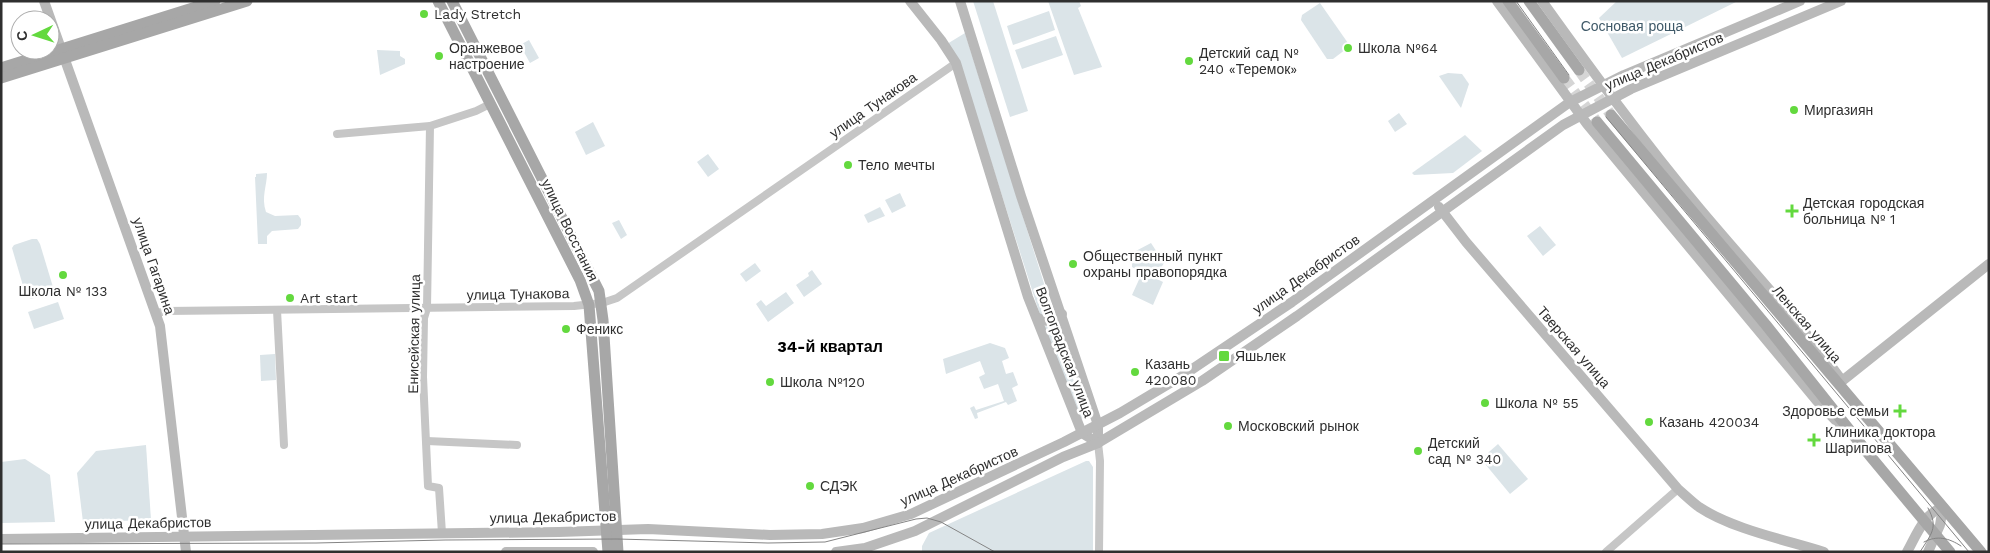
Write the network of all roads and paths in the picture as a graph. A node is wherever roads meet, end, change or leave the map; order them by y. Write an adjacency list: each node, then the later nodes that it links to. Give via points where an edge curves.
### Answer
1 (44, 1): 14 (main road, улица Гагарина)
2 (215, 1): 14 (main road)
3 (246, 1): 14 (main road)
4 (438, 1): 23 (main road, улица Восстания)
5 (452, 1): 32 (main road, улица Восстания, via 599,291)
6 (910, 1): 15 (main road, Волгоградская улица)
7 (960, 1): 37 (main road, Волгоградская улица)
8 (1497, 1): 22 (main road)
9 (1508, 1): 19 (main road)
10 (1529, 1): 17 (main road)
11 (1542, 1): 20 (main road)
12 (1800, 1): 20 (main road, улица Декабристов)
13 (1841, 1): 21 (main road, улица Декабристов)
14 (63, 53): 16 (main road); 18 (main road); 36 (main road, улица Гагарина)
15 (956, 63): 32 (street, улица Тунакова, via 619,298); 38 (main road, Волгоградская улица, via 1023,282)
16 (1, 68)
17 (1579, 70)
18 (1, 78)
19 (1564, 78)
20 (1603, 85): 21 (main road); 22 (main road, улица Декабристов)
21 (1613, 98): 24 (main road, улица Декабристов); 39 (main road)
22 (1570, 102): 24 (main road); 29 (main road, улица Декабристов)
23 (490, 104): 27 (street); 33 (main road, улица Восстания, via 580,280)
24 (1580, 115): 30 (main road, улица Декабристов); 47 (main road, via 1817,401)
25 (1611, 115): 40 (main road, Ленская улица)
26 (1597, 122): 47 (main road)
27 (430, 126): 28 (street); 34 (street, Енисейская улица)
28 (337, 134)
29 (1433, 200): 30 (main road, Тверская улица); 41 (main road, улица Декабристов, via 1292,302 1182,376)
30 (1442, 211): 44 (main road, улица Декабристов, via 1298,316 1202,380); 48 (main road, Тверская улица)
31 (1989, 264): 39 (main road)
32 (602, 303): 33 (street, улица Тунакова); 51 (main road, улица Восстания)
33 (589, 304): 34 (street, улица Тунакова); 51 (main road, улица Восстания)
34 (427, 308): 35 (street, улица Тунакова); 43 (street, Енисейская улица, via 423,344)
35 (277, 310): 36 (street, улица Тунакова, via 166,311); 45 (street)
36 (157, 314): 54 (main road, улица Гагарина)
37 (1062, 314): 38 (main road, via 1046,322); 41 (main road, Волгоградская улица)
38 (1038, 318): 42 (main road, Волгоградская улица)
39 (1842, 381): 40 (main road)
40 (1850, 396): 49 (main road, Ленская улица)
41 (1098, 425): 42 (main road, улица Декабристов); 44 (main road, Волгоградская улица)
42 (1082, 433): 44 (main road, Волгоградская улица); 51 (main road, улица Декабристов, via 918,511 852,531 770,535)
43 (427, 441): 46 (street); 52 (street, Енисейская улица, via 428,486 439,488)
44 (1098, 443): 61 (main road, улица Декабристов, via 1063,457 915,531 865,548); 62 (street)
45 (284, 445)
46 (518, 446)
47 (1871, 457): 50 (main road)
48 (1678, 489): 63 (street); 64 (main road, Тверская улица, via 1699,507 1752,530)
49 (1943, 507): 50 (main road); 53 (main road); 68 (main road, Ленская улица)
50 (1924, 522): 53 (main road); 65 (main road)
51 (611, 530): 52 (main road, улица Декабристов); 59 (main road, улица Восстания); 60 (main road, улица Восстания)
52 (442, 533): 54 (main road, улица Декабристов)
53 (1936, 535): 66 (main road); 67 (main road)
54 (184, 536): 55 (main road, улица Декабристов); 56 (main road, улица Гагарина)
55 (1, 539)
56 (186, 552)
57 (506, 552): 58 (main road)
58 (593, 552)
59 (608, 552)
60 (618, 552)
61 (836, 552)
62 (1099, 552)
63 (1606, 552)
64 (1824, 552)
65 (1907, 552)
66 (1928, 552)
67 (1950, 552)
68 (1981, 552)

